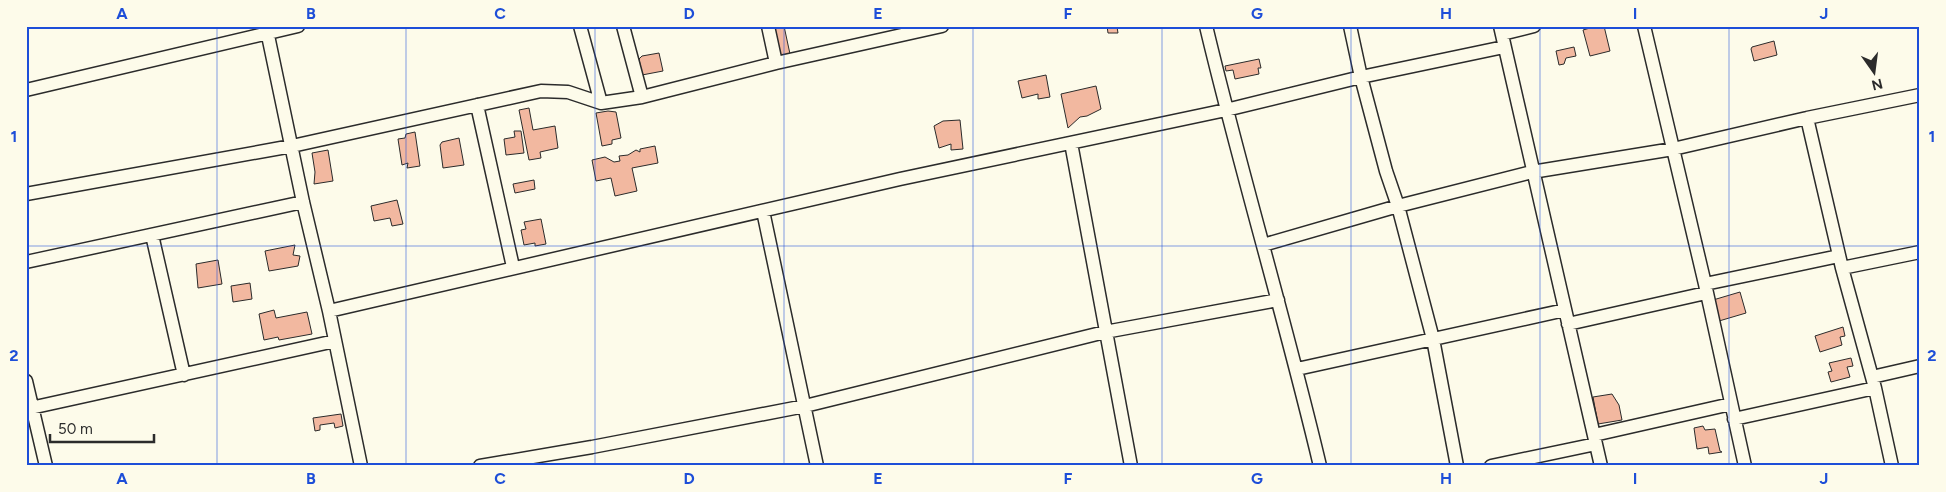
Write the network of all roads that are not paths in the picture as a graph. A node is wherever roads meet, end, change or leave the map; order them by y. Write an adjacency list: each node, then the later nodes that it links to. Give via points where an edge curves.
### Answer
1 (298, 26): 11 (street)
2 (580, 26): 18 (street)
3 (623, 26): 17 (street)
4 (768, 26): 13 (street)
5 (942, 26): 10 (street)
6 (1206, 26): 20 (street)
7 (1350, 26): 14 (street)
8 (1534, 26): 12 (street)
9 (1644, 26): 24 (street)
10 (916, 29): 13 (street)
11 (267, 30): 15 (street); 23 (street)
12 (1502, 36): 14 (street); 25 (street)
13 (776, 63): 17 (street)
14 (1361, 78): 20 (street); 28 (street)
15 (26, 90)
16 (1920, 95): 21 (street)
17 (642, 97): 18 (street)
18 (601, 103): 19 (street, via 568,92 541,91)
19 (477, 105): 23 (street); 35 (street)
20 (1226, 110): 22 (street); 31 (street)
21 (1807, 118): 24 (street); 34 (street)
22 (1071, 143): 29 (street); 41 (street)
23 (292, 146): 26 (street); 27 (street)
24 (1673, 149): 25 (street); 36 (street)
25 (1532, 172): 28 (street); 38 (street)
26 (26, 194)
27 (304, 202): 30 (street); 39 (street)
28 (1398, 206): 31 (street); 42 (street)
29 (763, 211): 35 (street); 50 (street)
30 (152, 235): 33 (street); 46 (street)
31 (1262, 245): 37 (street)
32 (1920, 252): 34 (street)
33 (26, 262)
34 (1840, 262): 36 (street); 48 (street)
35 (512, 267): 39 (street)
36 (1706, 289): 40 (street); 49 (street)
37 (1278, 300): 41 (street); 45 (street)
38 (1565, 310): 40 (street); 42 (street)
39 (329, 311): 43 (street)
40 (1568, 324): 53 (street)
41 (1105, 332): 50 (street); 58 (street)
42 (1433, 339): 45 (street); 60 (street)
43 (335, 341): 46 (street); 55 (street)
44 (1920, 366): 48 (street)
45 (1297, 369): 59 (street)
46 (184, 375): 51 (street)
47 (26, 381): 51 (street)
48 (1874, 382): 52 (street); 64 (street)
49 (1731, 404): 52 (street); 53 (street)
50 (805, 406): 56 (street); 57 (street)
51 (29, 409): 54 (street)
52 (1734, 419): 63 (street)
53 (1595, 440): 61 (street); 62 (street)
54 (46, 466)
55 (361, 466)
56 (480, 466)
57 (817, 466)
58 (1131, 466)
59 (1320, 466)
60 (1458, 466)
61 (1492, 466)
62 (1601, 466)
63 (1745, 466)
64 (1892, 466)

